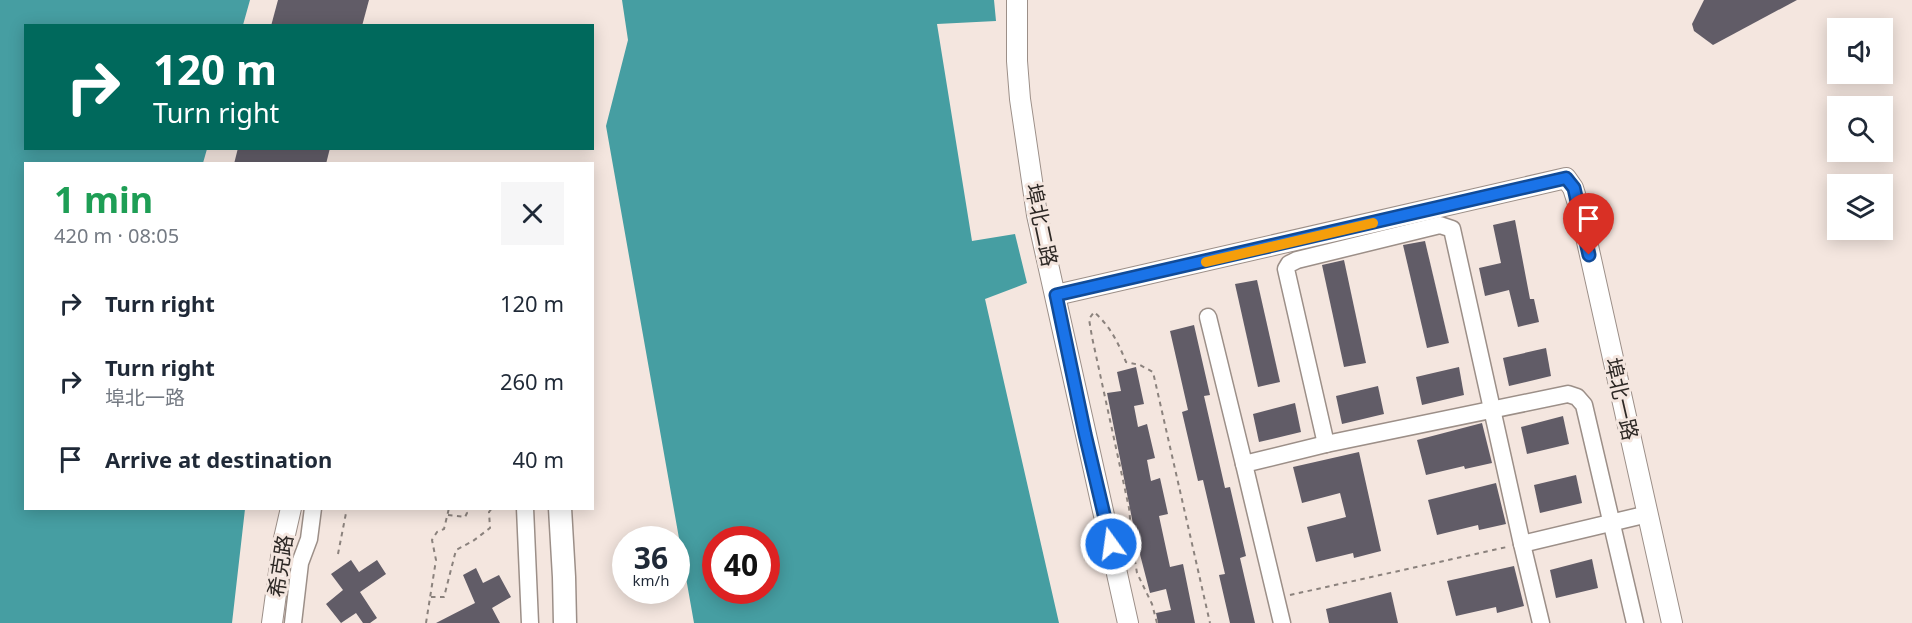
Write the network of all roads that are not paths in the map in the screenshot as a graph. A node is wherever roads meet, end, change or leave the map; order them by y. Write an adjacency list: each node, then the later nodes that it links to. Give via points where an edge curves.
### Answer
1 (1017, 0): 2 (street, 埠北二路, via 1017,61 1025,141)
2 (1056, 295): 11 (street, 埠北一路, via 1566,178 1574,188 1580,210); 18 (street, 埠北二路)
3 (1208, 317): 6 (street)
4 (1492, 409): 5 (street); 5 (street, via 1452,229 1440,225 1297,260 1286,269); 12 (street, via 1568,394 1577,397 1584,405); 13 (street)
5 (1326, 444): 6 (street)
6 (1244, 464): 19 (street)
7 (291, 510): 14 (street, 希克路)
8 (313, 510): 15 (street, via 309,539 300,563)
9 (525, 510): 16 (street)
10 (560, 510): 17 (main road)
11 (1648, 514): 12 (street); 22 (street, 埠北一路)
12 (1611, 523): 13 (street); 21 (street)
13 (1522, 544): 20 (street)
14 (272, 623)
15 (293, 623)
16 (530, 623)
17 (565, 623)
18 (1128, 623)
19 (1282, 623)
20 (1541, 623)
21 (1635, 623)
22 (1672, 623)

